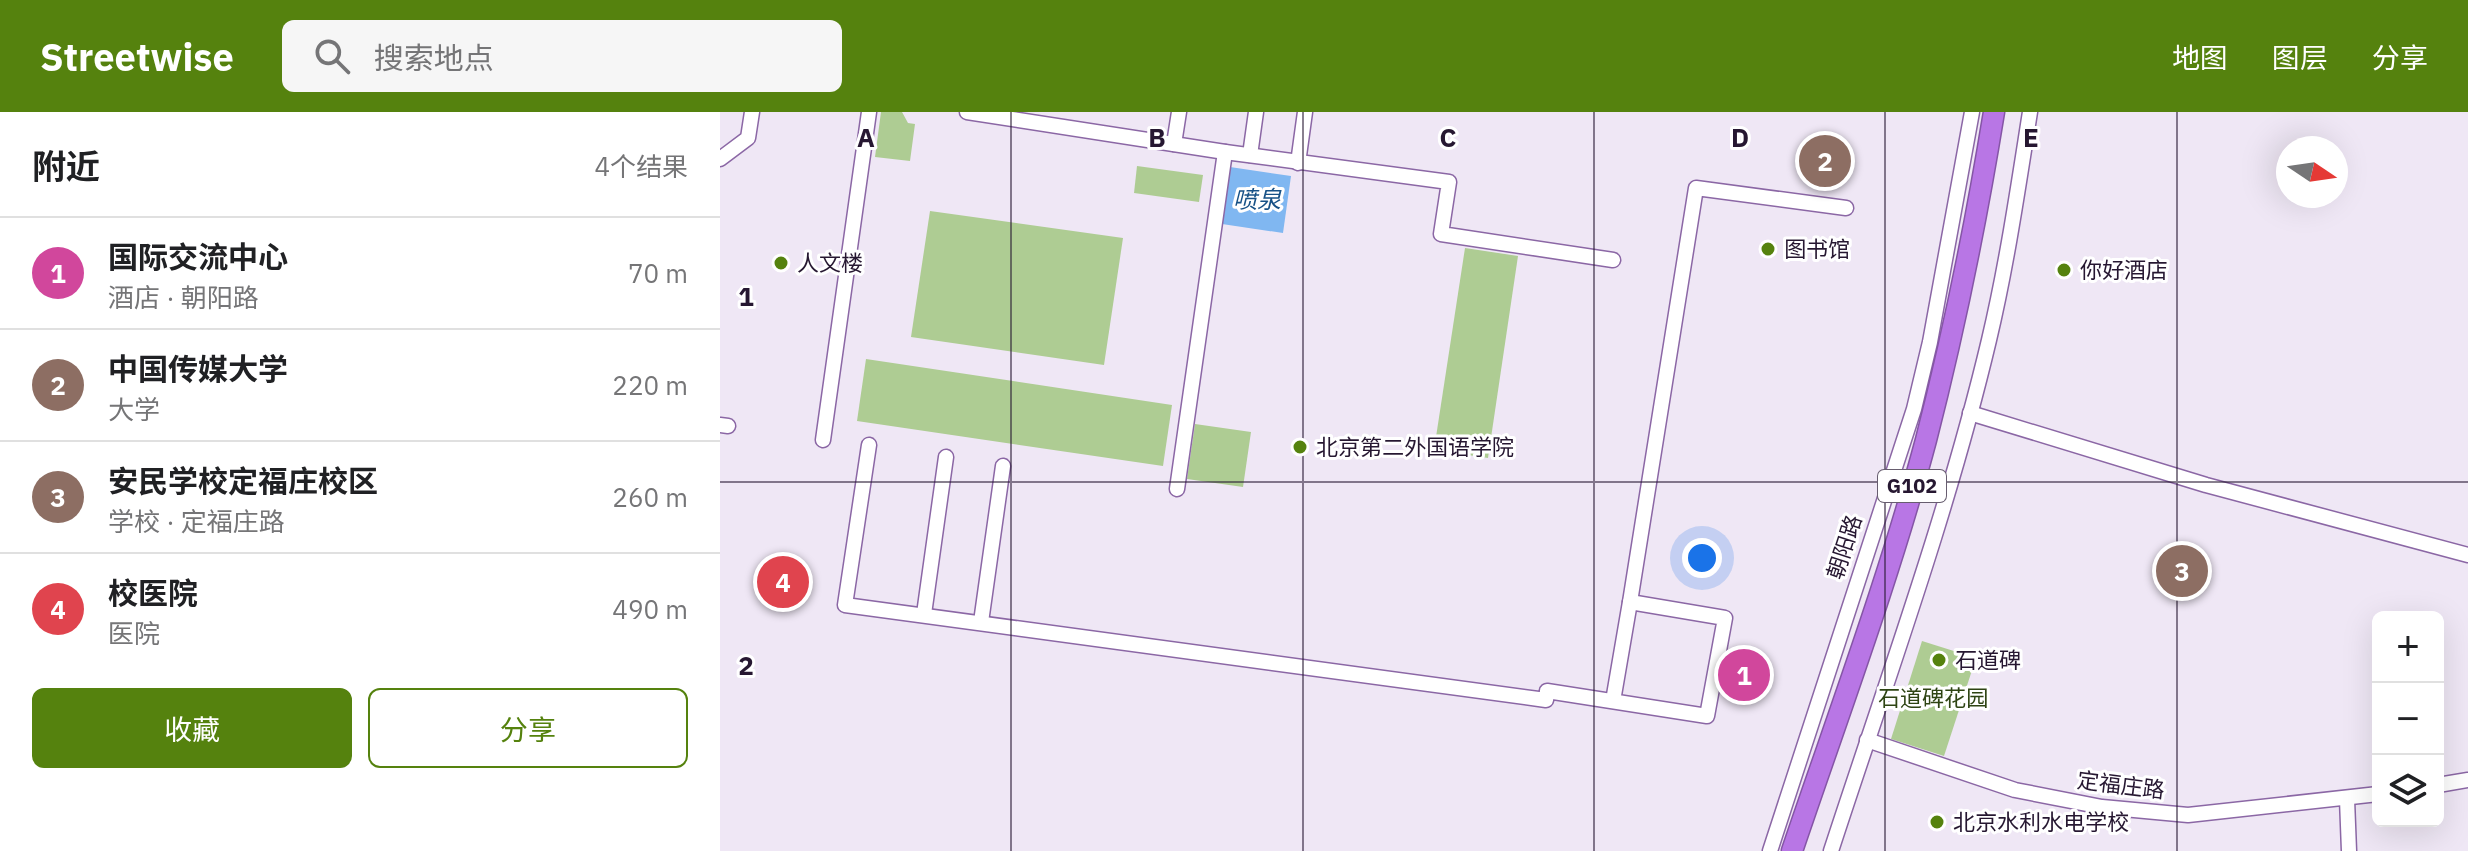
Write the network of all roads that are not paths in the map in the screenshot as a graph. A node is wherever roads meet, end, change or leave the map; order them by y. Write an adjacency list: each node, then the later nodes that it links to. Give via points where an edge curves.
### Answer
1 (752, 112): 14 (street, via 748,138)
2 (869, 112): 19 (street)
3 (967, 112): 11 (street)
4 (1179, 112): 11 (street)
5 (1256, 112): 13 (street)
6 (1305, 112): 15 (street)
7 (1972, 112): 34 (street, 朝阳路, via 1914,409)
8 (1994, 112): 35 (highway, G102, via 1957,316 1925,443)
9 (2007, 112): 36 (highway, G102, via 1970,319 1938,446)
10 (2030, 112): 18 (street, via 2008,253)
11 (1174, 144): 12 (street)
12 (1225, 152): 13 (street); 23 (street)
13 (1250, 155): 15 (street)
14 (720, 159)
15 (1298, 163): 17 (street, via 1449,182 1441,234)
16 (1846, 208): 25 (street, via 1696,188)
17 (1613, 260)
18 (1970, 413): 24 (street, via 2206,485); 29 (street)
19 (823, 440)
20 (869, 445): 26 (street, via 845,605)
21 (946, 457): 26 (street)
22 (1003, 466): 27 (street)
23 (1177, 489)
24 (2468, 555)
25 (1630, 602): 28 (street); 28 (street, via 1725,618 1707,716)
26 (924, 614): 27 (street)
27 (981, 622): 28 (street, via 1546,700 1547,691)
28 (1613, 701)
29 (1867, 740): 33 (street, 定福庄路, via 2015,790 2102,807 2188,815); 37 (street)
30 (2468, 780): 31 (street)
31 (2444, 784)
32 (2372, 795): 33 (street, 定福庄路)
33 (2347, 799): 38 (street)
34 (1770, 851)
35 (1792, 851)
36 (1806, 851)
37 (1831, 851)
38 (2349, 851)

